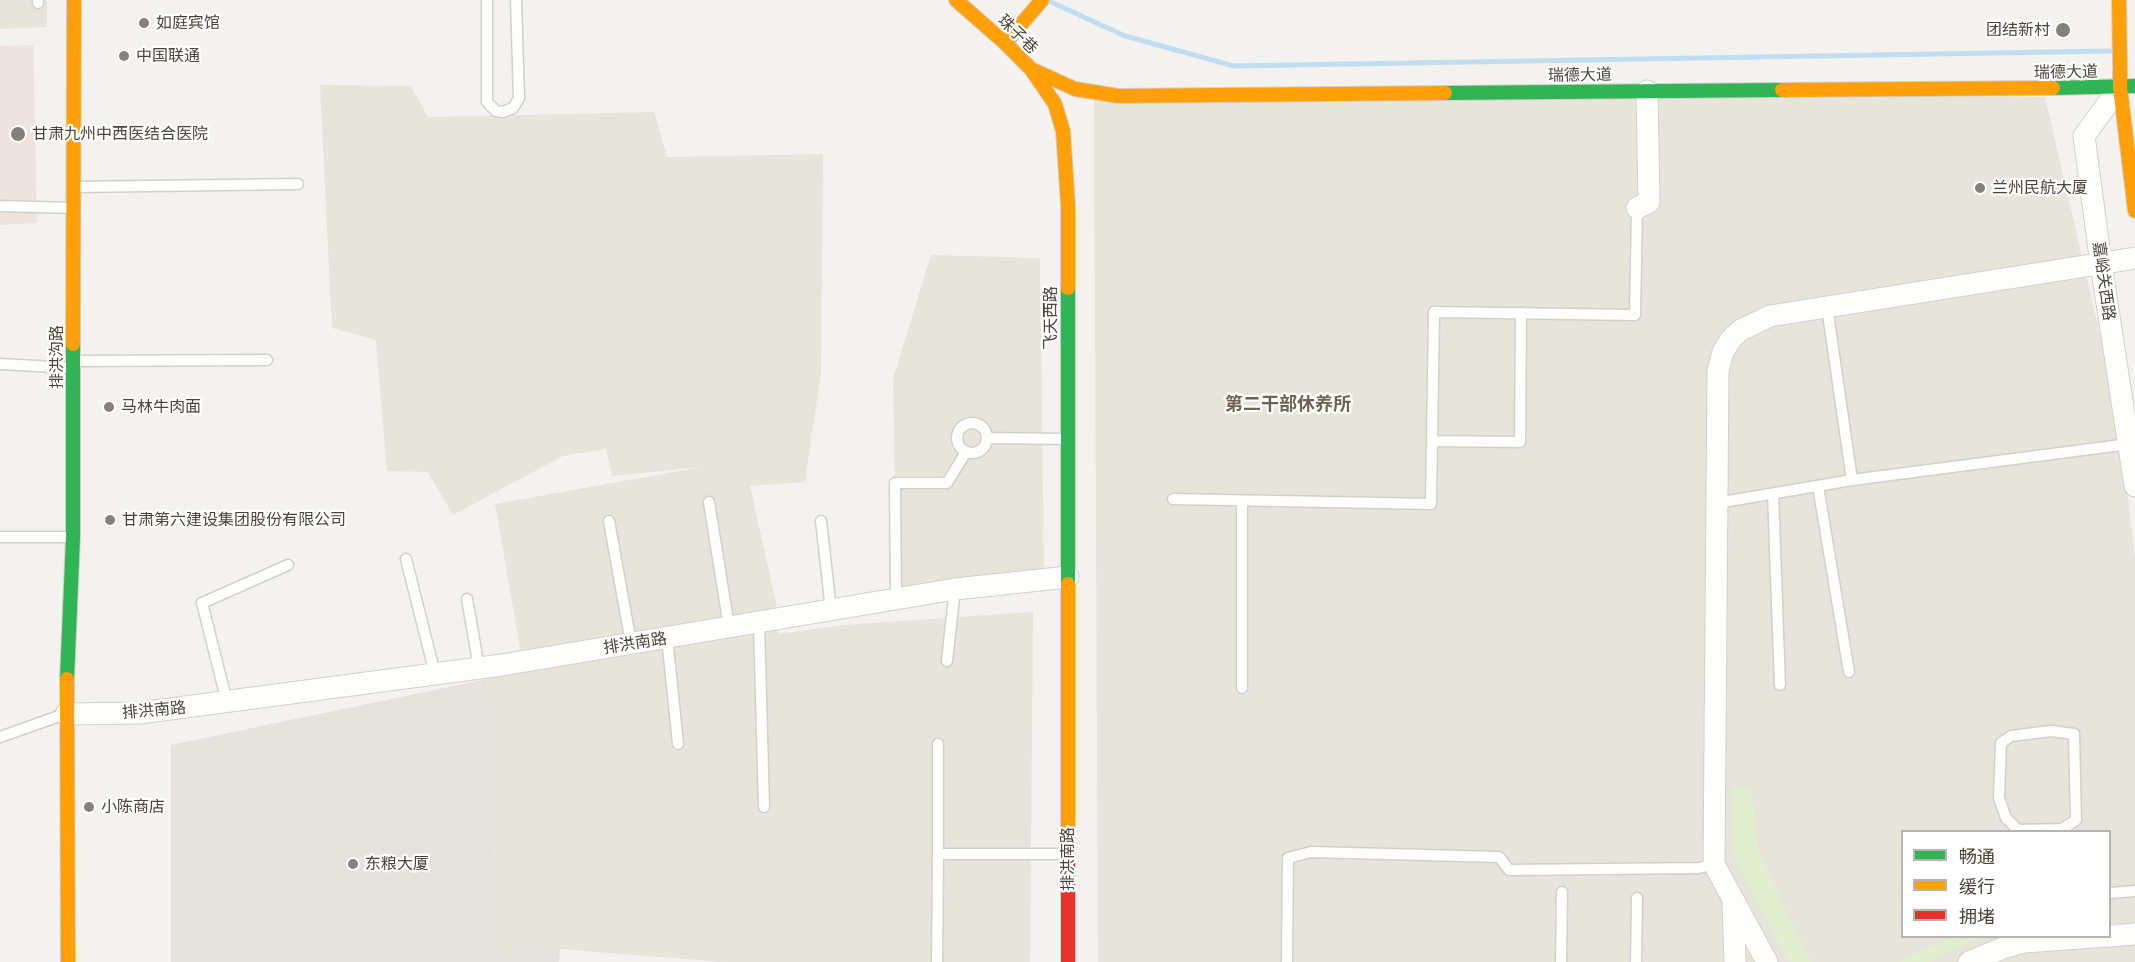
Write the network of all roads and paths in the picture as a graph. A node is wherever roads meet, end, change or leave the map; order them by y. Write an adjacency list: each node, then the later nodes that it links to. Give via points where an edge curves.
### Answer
1 (74, 0): 12 (street, 排洪沟路)
2 (487, 0): 3 (lane, via 487,102 503,112 513,108 519,98)
3 (516, 0)
4 (956, 0): 7 (street, 珠子巷)
5 (2119, 0): 9 (street, bridge)
6 (1038, 4): 7 (street)
7 (1005, 43): 8 (street, 珠子巷)
8 (1031, 69): 10 (street, 瑞德大道, via 1076,88 1118,96); 25 (street, 飞天西路, via 1055,104 1064,131 1068,206)
9 (2125, 80): 10 (street, 瑞德大道, via 1941,90); 16 (street); 18 (street, 嘉峪关西路, via 2084,136)
10 (1647, 91): 15 (street, via 1649,202)
11 (298, 184): 12 (lane)
12 (74, 187): 14 (street, 排洪沟路)
13 (0, 206): 14 (lane)
14 (74, 208): 23 (street, 排洪沟路)
15 (1637, 208): 20 (lane, via 1635,315)
16 (2135, 211)
17 (2135, 258): 18 (street)
18 (2101, 264): 19 (street); 27 (street, 嘉峪关西路)
19 (1827, 307): 29 (lane); 36 (street, via 1754,322 1731,339 1723,352 1718,370)
20 (1521, 313): 26 (lane, via 1434,312); 26 (lane, via 1520,442)
21 (267, 360): 23 (lane)
22 (0, 364): 23 (lane)
23 (73, 364): 40 (street, 排洪沟路)
24 (988, 438): 25 (lane); 28 (lane, via 983,449); 28 (lane, via 978,424 972,422 962,427 957,438)
25 (1068, 439): 43 (street, 飞天西路)
26 (1432, 441): 34 (lane, via 1431,504)
27 (2129, 444): 29 (lane); 31 (street, 嘉峪关西路)
28 (966, 452): 46 (lane, via 947,483 895,483)
29 (1852, 480): 30 (lane)
30 (1818, 486): 32 (lane); 54 (lane)
31 (2135, 486)
32 (1773, 494): 36 (lane); 56 (lane)
33 (1173, 500): 34 (lane)
34 (1242, 501): 57 (lane)
35 (709, 502): 49 (lane)
36 (1716, 503): 68 (street)
37 (609, 521): 51 (lane)
38 (821, 521): 47 (lane)
39 (0, 537): 40 (lane)
40 (73, 537): 59 (street, 排洪沟路)
41 (406, 559): 55 (lane)
42 (288, 566): 58 (lane, via 202,603)
43 (1068, 577): 44 (street, 排洪南路); 67 (street, 排洪南路)
44 (955, 589): 46 (street, 排洪南路); 52 (lane)
45 (467, 599): 53 (lane)
46 (896, 599): 47 (street, 排洪南路)
47 (831, 610): 48 (street, 排洪南路)
48 (759, 622): 49 (street, 排洪南路); 63 (lane)
49 (729, 627): 50 (street, 排洪南路)
50 (667, 637): 51 (street, 排洪南路); 61 (lane)
51 (631, 643): 53 (street, 排洪南路)
52 (947, 661)
53 (479, 668): 55 (street, 排洪南路)
54 (1849, 672)
55 (435, 674): 58 (street, 排洪南路)
56 (1780, 685)
57 (1242, 688)
58 (227, 702): 59 (street, 排洪南路, via 140,713)
59 (66, 714): 60 (lane); 78 (street)
60 (0, 737)
61 (678, 744)
62 (938, 744): 66 (lane)
63 (764, 807)
64 (2018, 830): 65 (lane, via 2006,818 1999,798 2001,743 2011,736 2051,731 2074,734 2076,820)
65 (2058, 830)
66 (938, 854): 67 (lane); 79 (lane)
67 (1068, 854): 80 (street, 排洪南路)
68 (1714, 864): 73 (street); 81 (lane, via 1699,868 1509,870 1499,857 1311,852 1288,858)
69 (2135, 891): 71 (lane)
70 (1562, 892): 82 (lane)
71 (2111, 893)
72 (1637, 898): 83 (lane)
73 (1732, 898): 84 (street); 85 (street)
74 (2135, 934): 75 (street)
75 (2111, 936)
76 (2067, 938): 77 (street)
77 (2024, 952): 86 (street, via 2003,948)
78 (68, 962)
79 (937, 962)
80 (1068, 962)
81 (1287, 962)
82 (1561, 962)
83 (1636, 962)
84 (1735, 962)
85 (1767, 962)
86 (1969, 962)

